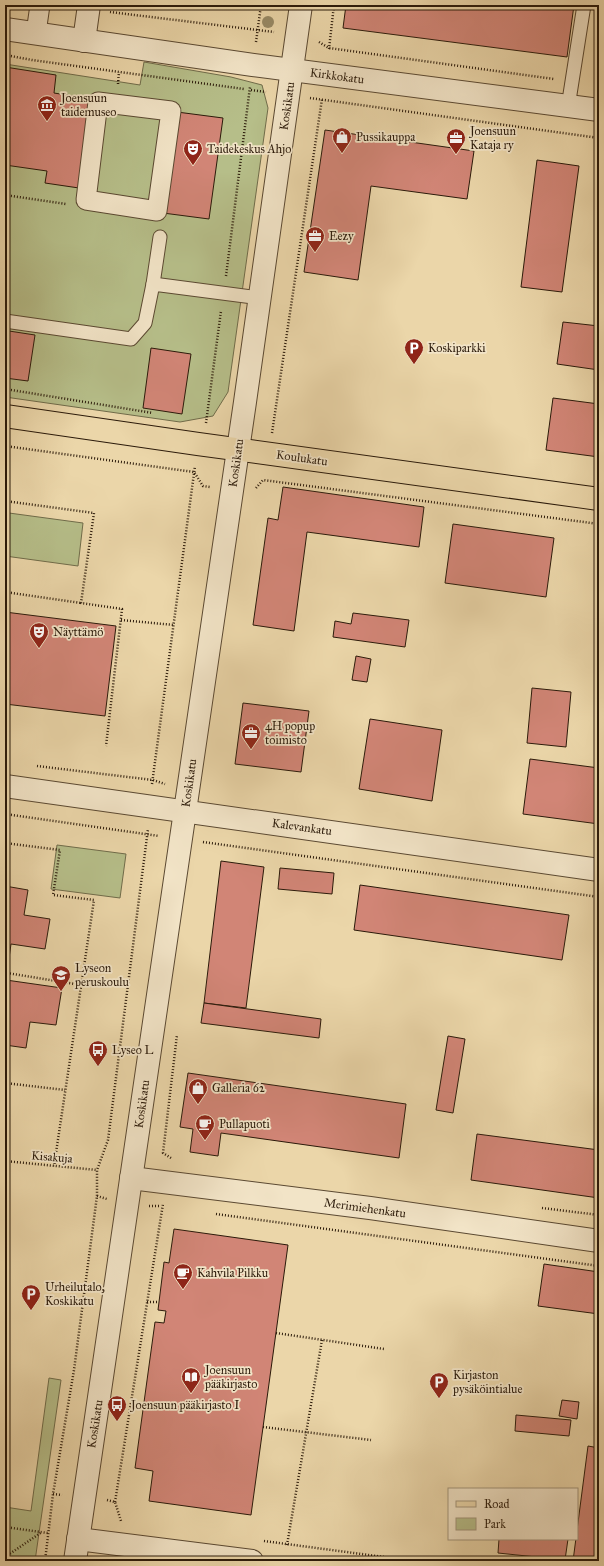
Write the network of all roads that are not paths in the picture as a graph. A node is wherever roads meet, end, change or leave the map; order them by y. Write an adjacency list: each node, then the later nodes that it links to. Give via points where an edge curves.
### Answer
1 (40, 5): 6 (street)
2 (301, 5): 8 (street, Koskikatu)
3 (584, 5): 9 (lane)
4 (89, 7): 7 (street)
5 (5, 29): 6 (street, Kirkkokatu)
6 (36, 33): 7 (street, Kirkkokatu)
7 (84, 41): 8 (street, Kirkkokatu)
8 (292, 70): 9 (street, Kirkkokatu); 14 (street, Koskikatu)
9 (568, 107): 10 (street, Kirkkokatu)
10 (599, 110)
11 (86, 200): 11 (street, via 157,211 171,111 98,102)
12 (160, 237): 13 (lane)
13 (153, 284): 14 (lane); 15 (lane, via 145,323 130,339)
14 (260, 298): 17 (street, Koskikatu)
15 (5, 321)
16 (5, 416): 17 (main road, Koulukatu)
17 (238, 449): 18 (main road, Koulukatu); 20 (street, Koskikatu)
18 (599, 499)
19 (5, 786): 20 (street, Kalevankatu)
20 (185, 810): 21 (street, Kalevankatu); 22 (street, Koskikatu)
21 (599, 870)
22 (131, 1178): 23 (street, Merimiehenkatu, via 370,1208); 24 (street, Koskikatu)
23 (599, 1241)
24 (78, 1538): 25 (street, Koskikatu); 26 (street)
25 (75, 1561)
26 (252, 1561)

